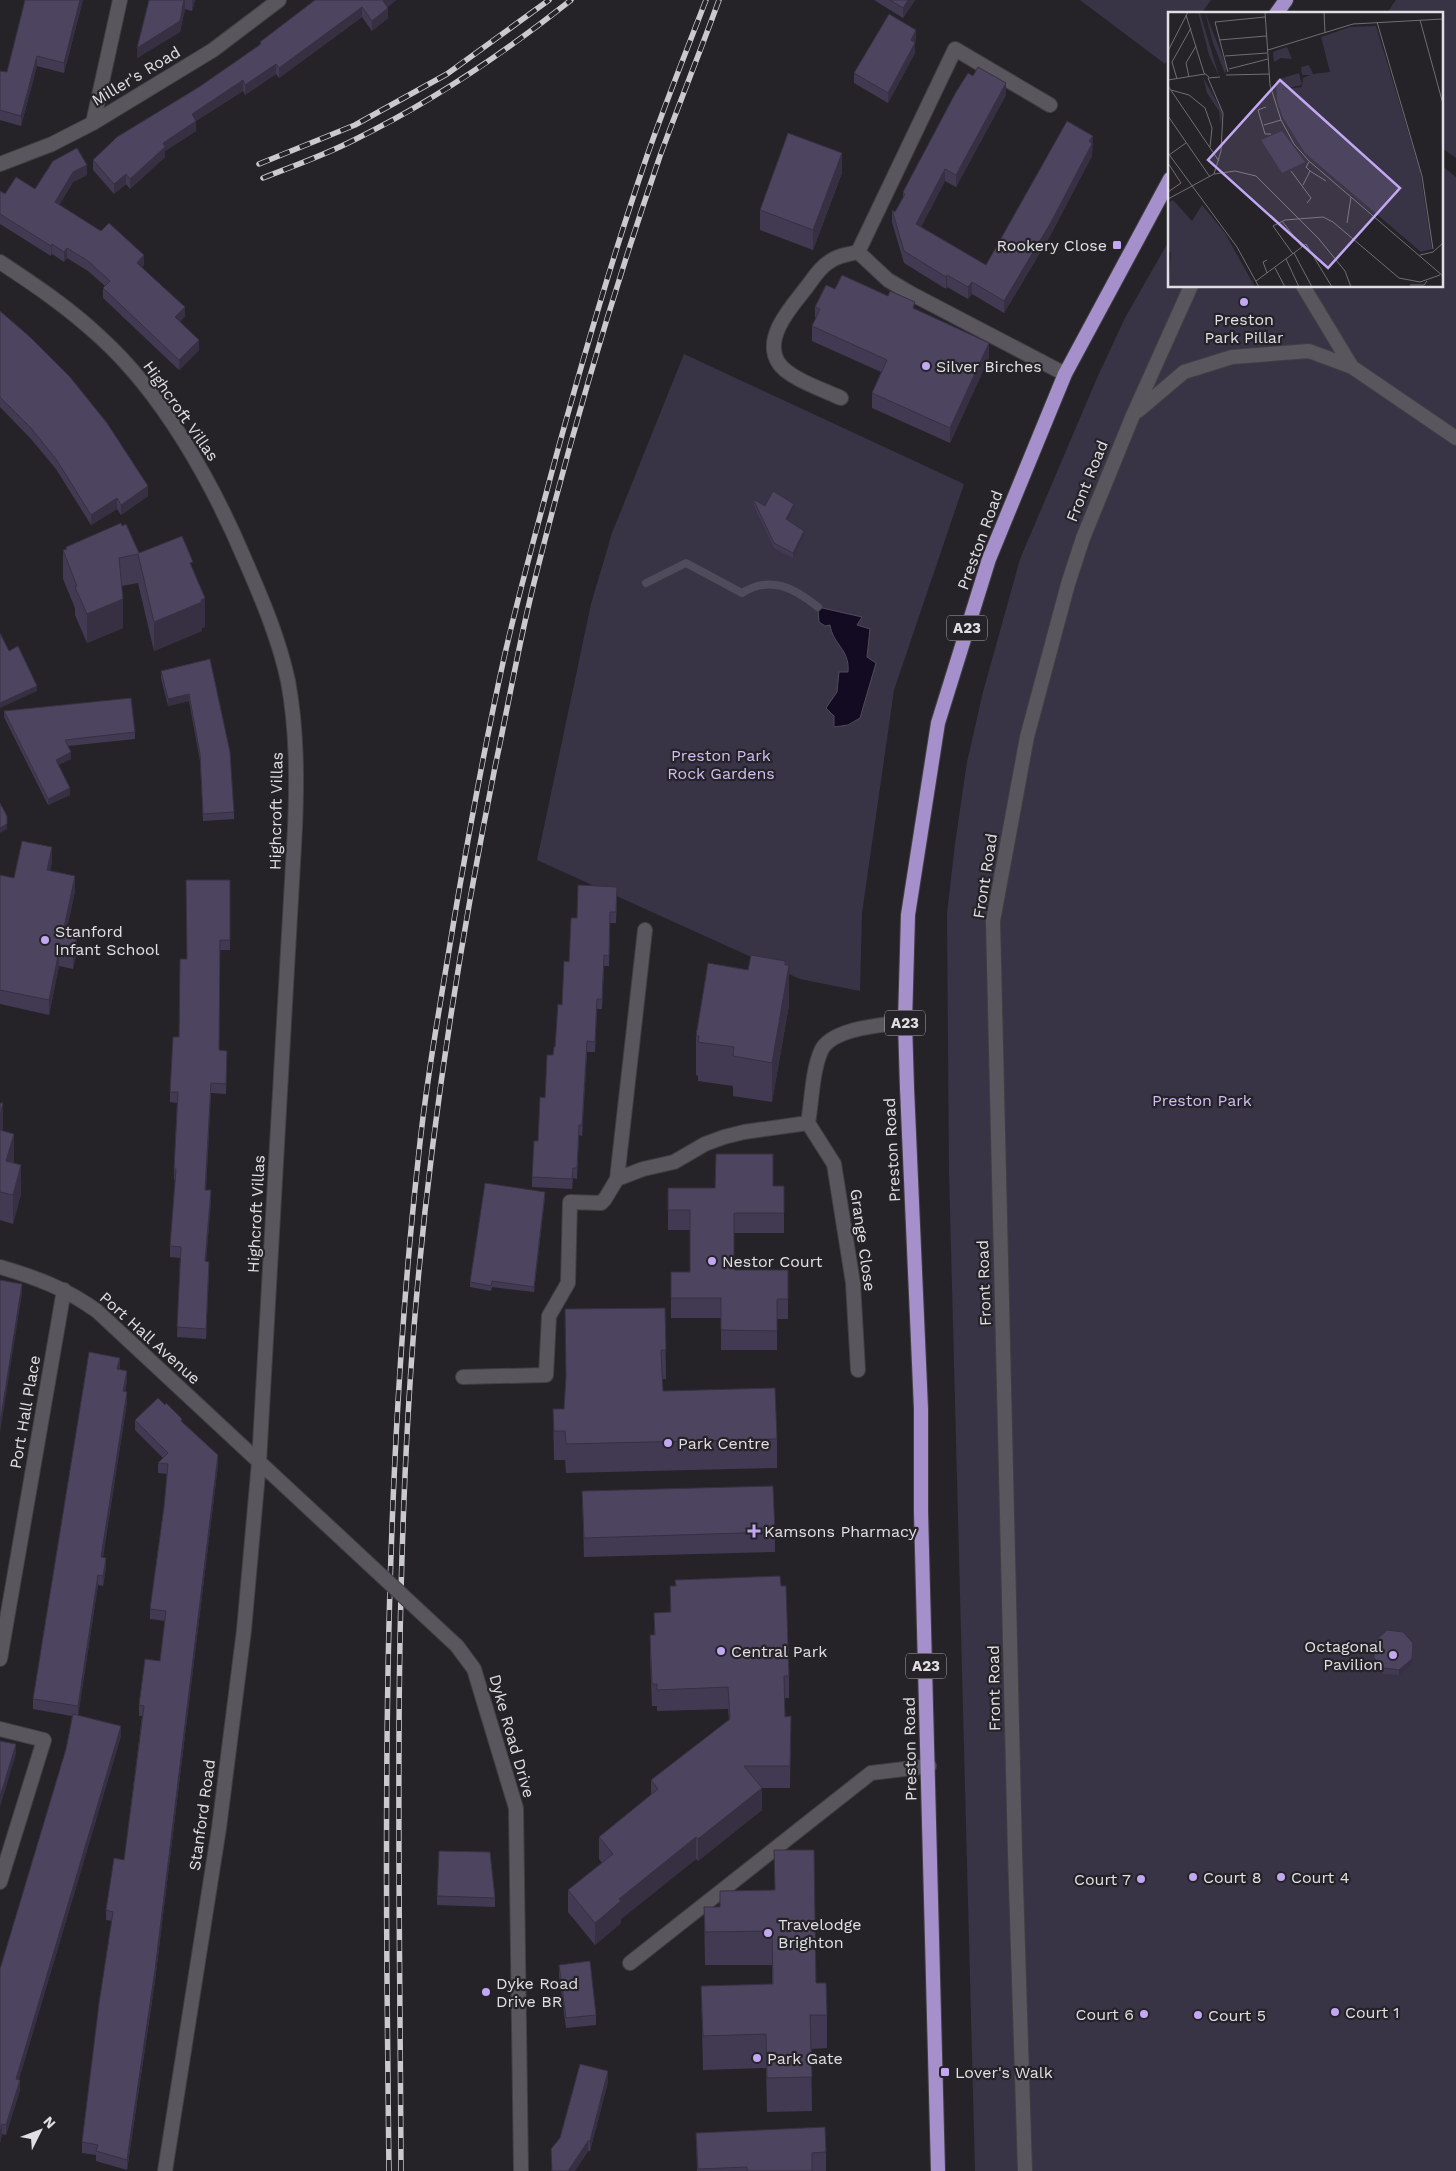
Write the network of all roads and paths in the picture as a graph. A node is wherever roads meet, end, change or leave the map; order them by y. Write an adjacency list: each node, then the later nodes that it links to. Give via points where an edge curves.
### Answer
1 (120, 0): 6 (street)
2 (279, 0): 6 (street, Miller's Road, via 213,50)
3 (1286, 0): 4 (highway)
4 (1277, 12)
5 (1050, 105): 9 (street, via 955,49)
6 (93, 122): 7 (street, Miller's Road, via 52,144)
7 (0, 164)
8 (1168, 183): 14 (highway, Preston Road / A23)
9 (858, 252): 14 (street, via 888,280 910,293); 15 (street, via 829,262 820,269 786,314 774,346 777,361 784,371)
10 (0, 262): 26 (street, Highcroft Villas, via 62,304 100,337 132,369 170,422 217,498 236,538 274,630 287,680 294,731 295,828)
11 (1190, 288): 16 (street, Front Road)
12 (1304, 288): 13 (street, Front Road)
13 (1352, 367): 16 (street, Front Road, via 1309,352 1232,357 1184,372); 17 (street, Front Road)
14 (1065, 374): 19 (highway, Preston Road / A23, via 989,559 938,723 908,915)
15 (841, 398)
16 (1133, 415): 35 (street, Front Road, via 1083,538 1063,603 1027,736 993,921)
17 (1456, 438)
18 (645, 930): 21 (street)
19 (905, 1022): 20 (street, via 844,1033 831,1039 822,1049 817,1064); 29 (highway, Preston Road / A23, via 921,1408)
20 (808, 1123): 21 (street, via 724,1137 674,1162); 24 (street, Grange Close, via 834,1164 854,1283)
21 (617, 1179): 25 (street, via 601,1203 570,1202 568,1282 549,1316 546,1375)
22 (0, 1267): 23 (street, Port Hall Avenue)
23 (64, 1290): 26 (street, Port Hall Avenue, via 97,1311); 27 (street, Port Hall Place)
24 (858, 1370)
25 (463, 1377)
26 (260, 1462): 32 (street, Stanford Road, via 244,1630 220,1818); 33 (street, Dyke Road Drive, bridge, via 458,1646 474,1669 516,1808)
27 (0, 1659)
28 (0, 1729): 30 (street, via 44,1740)
29 (929, 1766): 31 (street, via 871,1773); 34 (highway, Preston Road / A23)
30 (0, 1882)
31 (630, 1963)
32 (166, 2171)
33 (521, 2171)
34 (938, 2171)
35 (1025, 2171)

